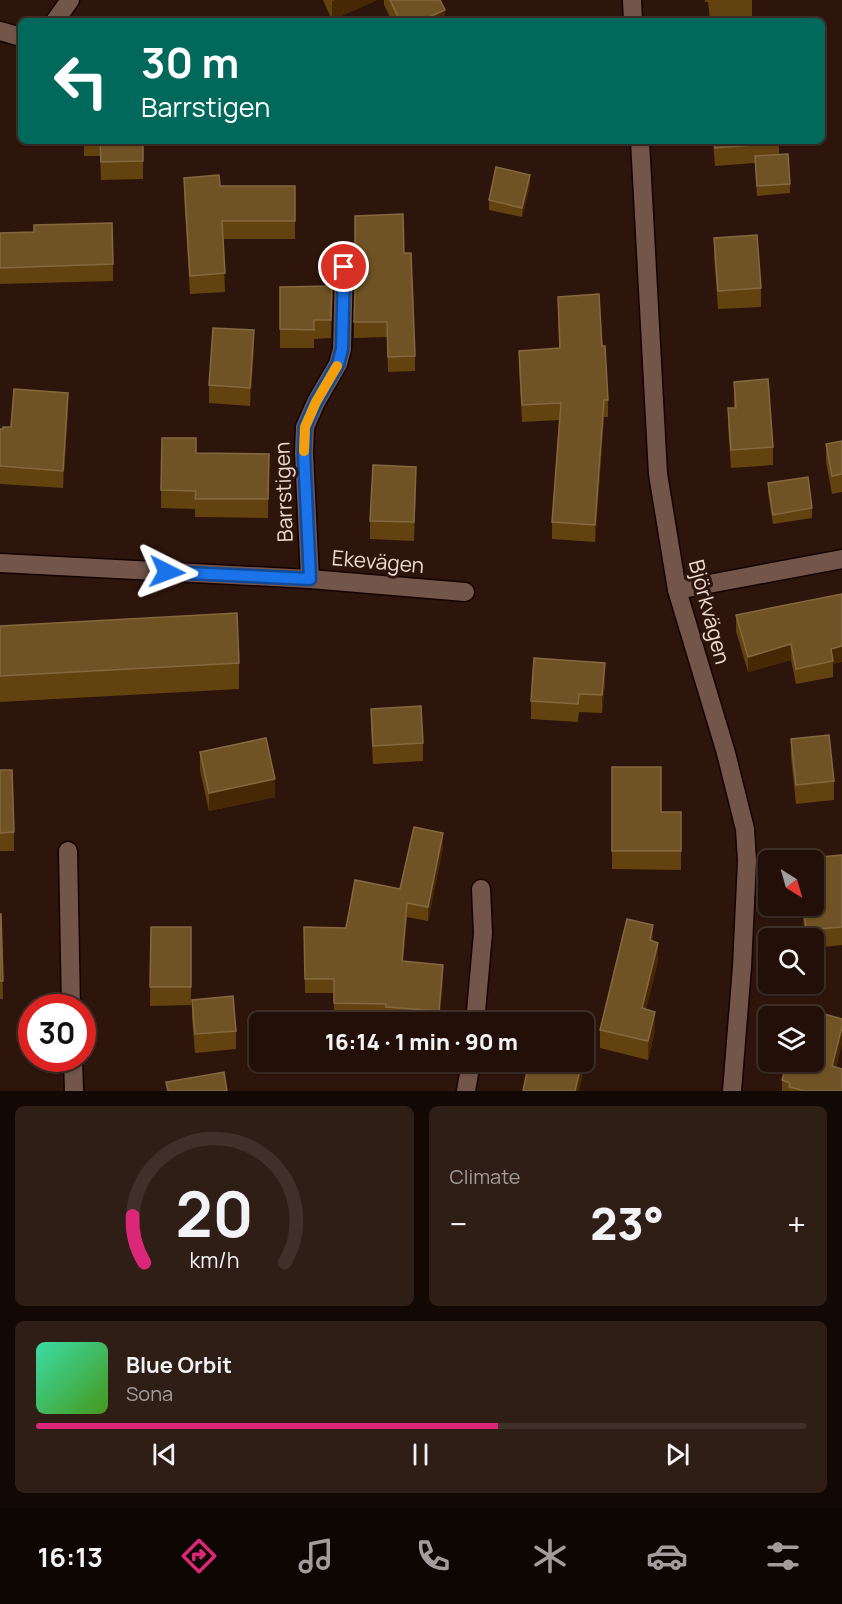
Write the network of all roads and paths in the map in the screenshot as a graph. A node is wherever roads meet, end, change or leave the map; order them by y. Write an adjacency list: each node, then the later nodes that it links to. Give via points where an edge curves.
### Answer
1 (70, 0): 3 (street)
2 (632, 0): 4 (street)
3 (57, 18)
4 (633, 18)
5 (0, 32): 6 (street)
6 (18, 36)
7 (640, 144): 12 (street, Björkvägen, via 658,474)
8 (344, 267): 11 (street, Barrstigen, via 342,349 305,427)
9 (842, 559): 12 (street)
10 (0, 563): 11 (street, Ekevägen)
11 (310, 579): 13 (street, Ekevägen)
12 (677, 590): 22 (street, Björkvägen, via 745,829 742,967)
13 (465, 592)
14 (68, 851): 16 (street)
15 (481, 889): 17 (street, via 483,933)
16 (71, 994)
17 (476, 1012)
18 (73, 1072): 20 (street)
19 (469, 1072): 21 (street)
20 (74, 1091)
21 (466, 1091)
22 (732, 1091)

